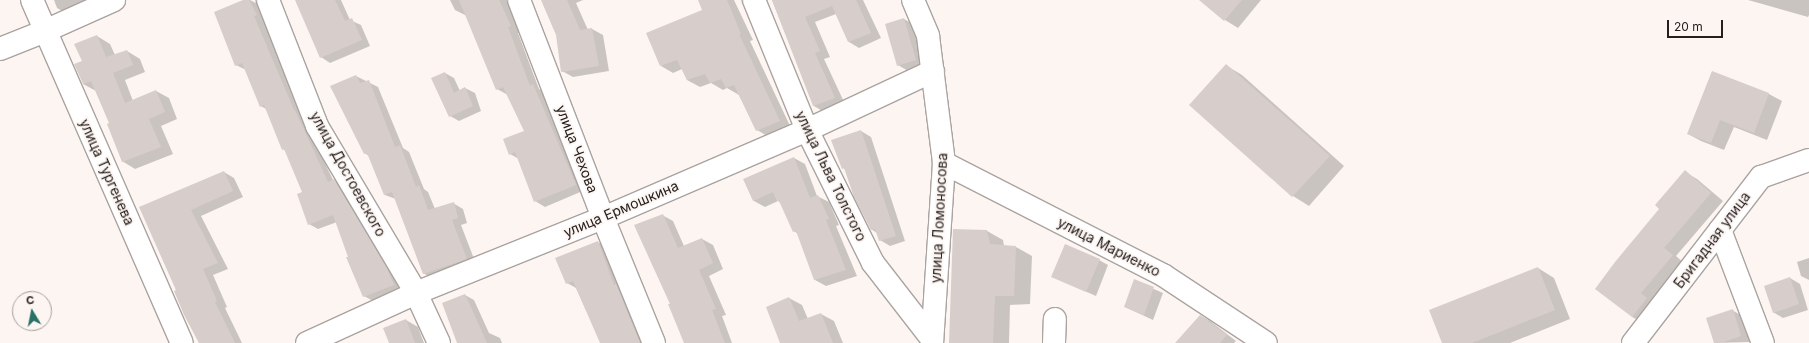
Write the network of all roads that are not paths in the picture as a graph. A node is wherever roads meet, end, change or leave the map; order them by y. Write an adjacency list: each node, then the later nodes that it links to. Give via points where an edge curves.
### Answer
1 (32, 0): 7 (street, улица Тургенева)
2 (114, 0): 7 (street)
3 (268, 0): 15 (street, улица Достоевского, via 317,126)
4 (519, 0): 13 (street, улица Чехова)
5 (754, 0): 10 (street, улица Льва Толстого)
6 (913, 0): 9 (street, улица Ломоносова, via 928,36)
7 (45, 31): 8 (street); 18 (street, улица Тургенева)
8 (0, 49)
9 (933, 71): 10 (street, улица Ермошкина); 12 (street, улица Ломоносова)
10 (807, 130): 13 (street, улица Ермошкина); 17 (street, улица Льва Толстого, via 873,263)
11 (1809, 160): 14 (street, Бригадная улица, via 1760,177)
12 (944, 163): 17 (street, улица Ломоносова); 23 (street, улица Мариенко, via 1163,274)
13 (603, 218): 15 (street, улица Ермошкина); 21 (street, улица Чехова)
14 (1720, 230): 24 (street, Бригадная улица); 25 (street)
15 (416, 293): 19 (street, улица Ермошкина); 20 (street, улица Достоевского)
16 (1055, 319): 22 (street)
17 (932, 341)
18 (182, 343)
19 (307, 343)
20 (439, 343)
21 (654, 343)
22 (1054, 343)
23 (1266, 343)
24 (1633, 343)
25 (1763, 343)

